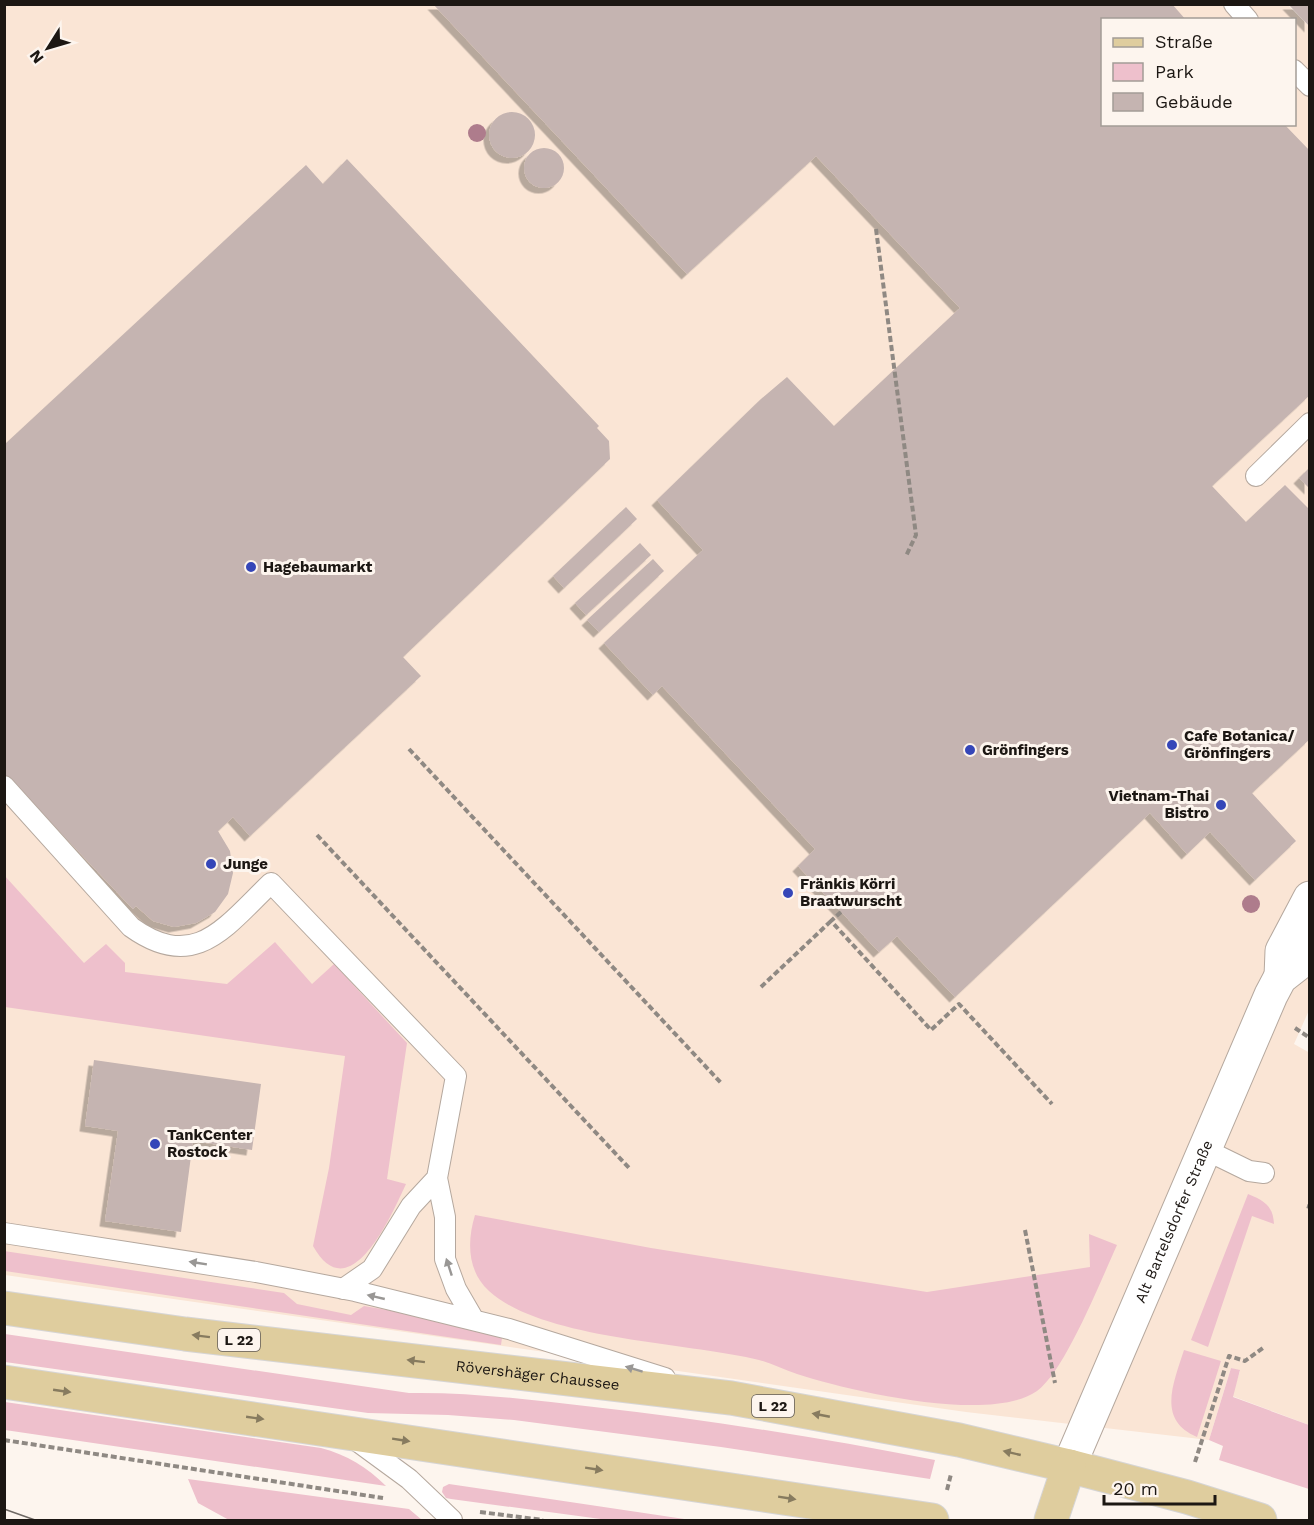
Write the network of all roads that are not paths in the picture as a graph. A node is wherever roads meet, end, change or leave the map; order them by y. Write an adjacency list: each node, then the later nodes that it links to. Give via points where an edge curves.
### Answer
1 (1234, 4): 2 (lane)
2 (1246, 18)
3 (1296, 71): 4 (lane)
4 (1310, 86)
5 (1310, 423): 6 (lane)
6 (1256, 476)
7 (4, 786): 13 (lane, via 131,927 151,941 176,947 198,944 217,934 271,883 456,1076)
8 (1310, 898): 10 (street, Alt Bartelsdorfer Straße, via 1282,951)
9 (1310, 948): 10 (street, Alt Bartelsdorfer Straße, via 1303,960)
10 (1280, 978): 11 (street, Alt Bartelsdorfer Straße)
11 (1206, 1150): 12 (lane, via 1249,1171); 21 (street, Alt Bartelsdorfer Straße)
12 (1264, 1173)
13 (437, 1178): 15 (lane, via 411,1206 372,1269); 17 (lane, one-way to 13, via 456,1289 445,1258 445,1217)
14 (4, 1233): 15 (lane, one-way to 14)
15 (343, 1289): 17 (lane, one-way to 15)
16 (4, 1308): 19 (main road, Rövershäger Chaussee / L 22, one-way to 16, via 186,1334)
17 (474, 1320): 19 (lane, one-way to 17)
18 (4, 1382): 20 (main road, one-way to 20)
19 (730, 1398): 21 (main road, Rövershäger Chaussee / L 22, one-way to 19, via 959,1440)
20 (343, 1431): 22 (lane, via 409,1479); 23 (main road, one-way to 23)
21 (1069, 1466): 24 (main road); 25 (main road, Rövershäger Chaussee / L 22)
22 (445, 1513)
23 (932, 1521)
24 (1050, 1521)
25 (1260, 1521)

